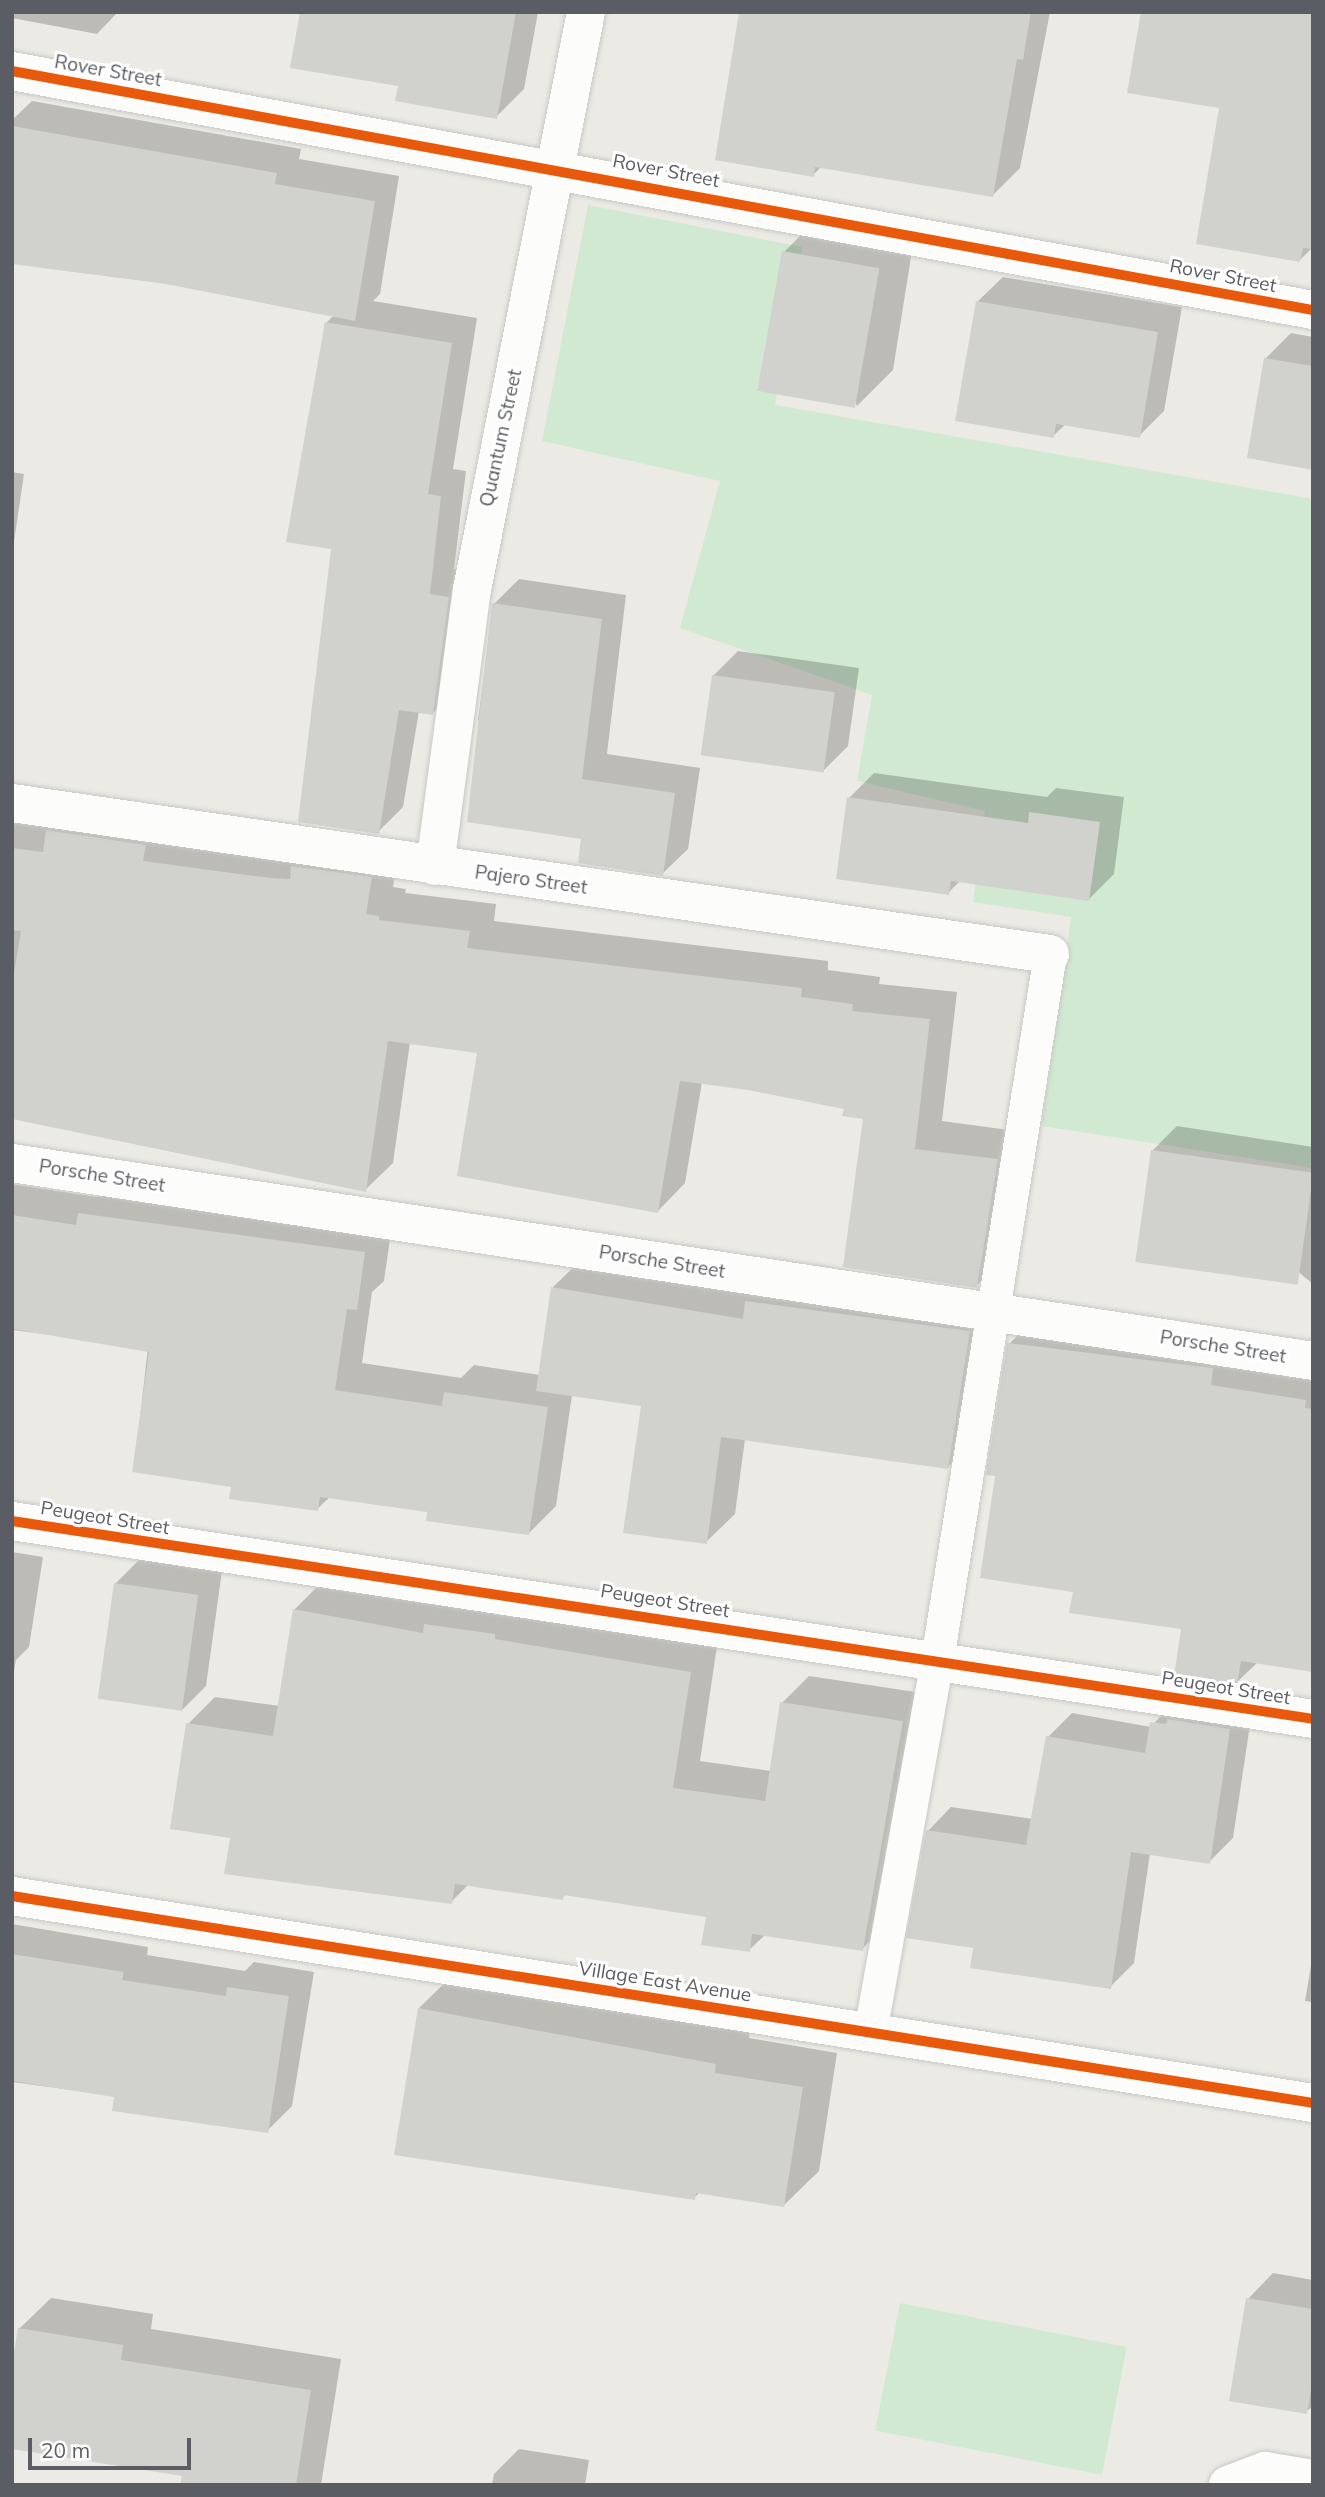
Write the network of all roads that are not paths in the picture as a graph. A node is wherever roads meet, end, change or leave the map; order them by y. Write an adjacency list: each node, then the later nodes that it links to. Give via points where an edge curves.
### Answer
1 (586, 12): 3 (street, Quantum Street)
2 (12, 71): 3 (street, Rover Street)
3 (559, 169): 4 (street, Rover Street); 6 (street, Quantum Street, via 474,576)
4 (1313, 310)
5 (12, 803): 6 (street, Pajero Street)
6 (435, 866): 7 (street, Pajero Street)
7 (1050, 954): 9 (lane)
8 (12, 1163): 9 (street, Porsche Street)
9 (992, 1313): 10 (street, Porsche Street); 12 (lane)
10 (1313, 1361)
11 (12, 1521): 12 (street, Peugeot Street)
12 (937, 1660): 13 (street, Peugeot Street); 15 (lane)
13 (1313, 1719)
14 (12, 1896): 15 (street, Village East Avenue)
15 (870, 2032): 16 (street, Village East Avenue)
16 (1313, 2103)
17 (1313, 2479): 18 (street, via 1265,2471)
18 (1227, 2485)

